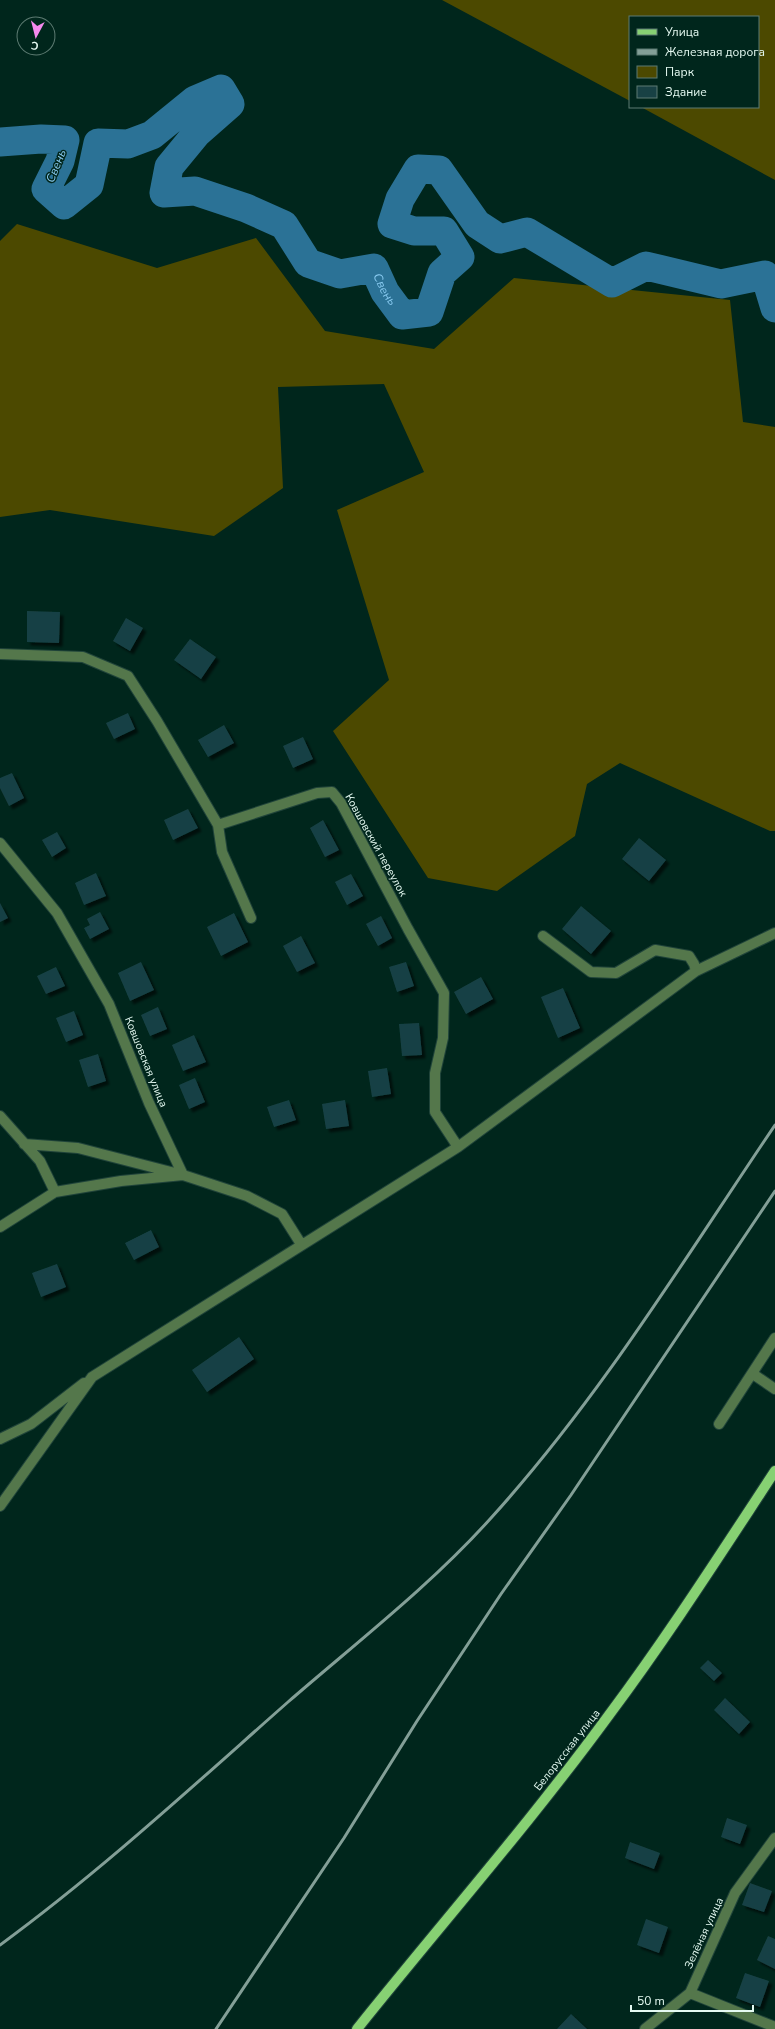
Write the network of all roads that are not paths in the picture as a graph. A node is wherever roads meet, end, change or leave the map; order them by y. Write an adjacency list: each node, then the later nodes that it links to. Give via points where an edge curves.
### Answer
1 (0, 654): 2 (street, via 83,657 128,676)
2 (218, 825): 4 (street, via 222,852); 10 (street, Ковшовский переулок, via 317,793 332,792 341,803 444,993 443,1038 435,1073 435,1112)
3 (0, 843): 11 (street, Ковшовская улица, via 57,913 109,1004 149,1104)
4 (251, 918)
5 (775, 933): 7 (street)
6 (543, 936): 7 (street, via 591,972 616,973 655,950 689,956)
7 (696, 971): 10 (street)
8 (0, 1116): 9 (street)
9 (24, 1144): 11 (street, via 78,1148); 12 (street, via 40,1161)
10 (458, 1147): 14 (street)
11 (183, 1175): 12 (street, via 121,1181); 14 (street, via 247,1196 282,1214)
12 (55, 1192): 13 (street)
13 (0, 1227)
14 (301, 1244): 17 (street)
15 (775, 1338): 16 (street)
16 (753, 1374): 18 (street); 19 (street)
17 (92, 1377): 20 (street, via 31,1424); 22 (street)
18 (775, 1389)
19 (719, 1424)
20 (0, 1439)
21 (775, 1472): 26 (main road, Белорусская улица, via 680,1616 609,1715 515,1836)
22 (0, 1506)
23 (775, 1838): 24 (street, Зелёная улица, via 735,1893)
24 (690, 1993): 25 (street); 27 (street, Зелёная улица)
25 (775, 2027)
26 (357, 2029)
27 (645, 2029)

